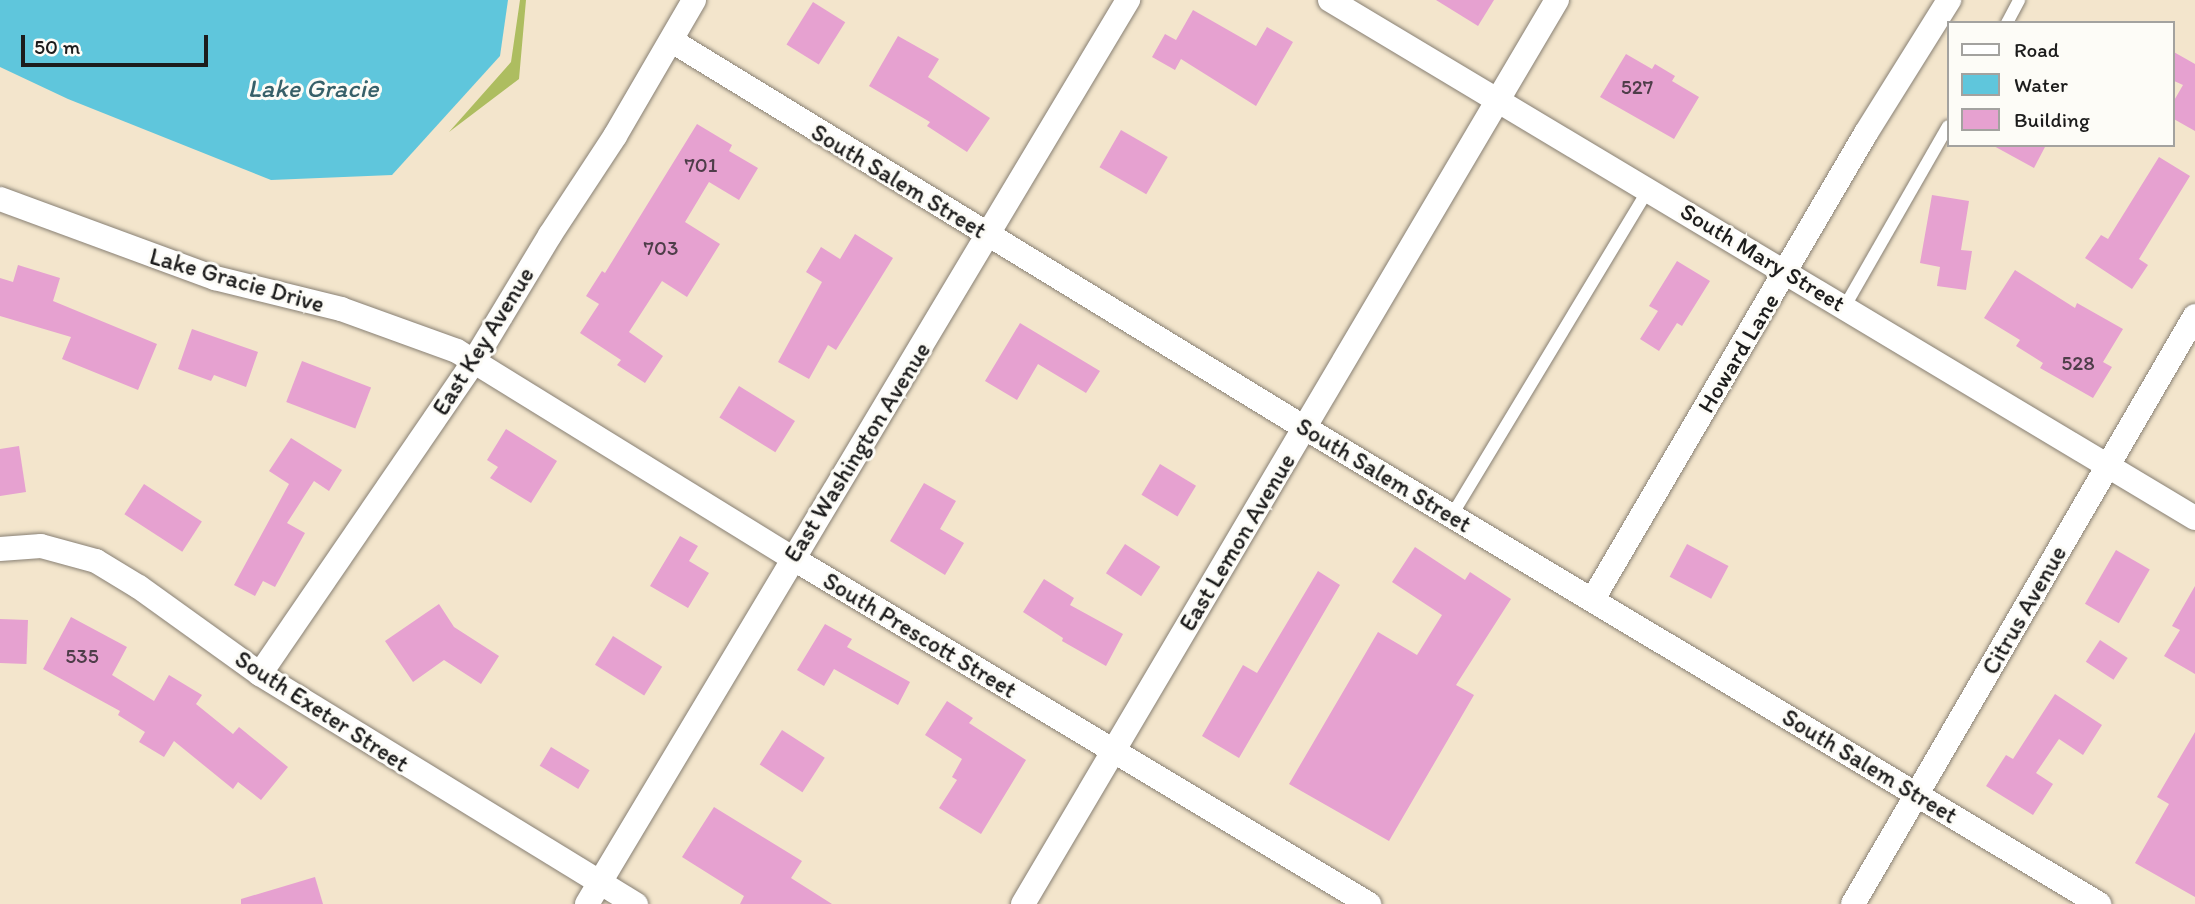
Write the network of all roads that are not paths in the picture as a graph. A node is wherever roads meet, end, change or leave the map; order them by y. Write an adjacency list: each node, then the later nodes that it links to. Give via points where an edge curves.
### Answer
1 (694, 0): 8 (street, East Key Avenue)
2 (1128, 0): 13 (street, East Washington Avenue)
3 (1330, 0): 9 (street, South Mary Street)
4 (1557, 0): 9 (street, East Lemon Avenue)
5 (1948, 0): 14 (street, Howard Lane)
6 (2019, 0): 7 (lane)
7 (2008, 21)
8 (672, 41): 13 (street, South Salem Street); 17 (street, East Key Avenue)
9 (1498, 100): 11 (street, South Mary Street); 18 (street, East Lemon Avenue)
10 (1946, 129): 15 (lane)
11 (1649, 189): 14 (street, South Mary Street); 20 (lane)
12 (0, 199): 17 (street, Lake Gracie Drive, via 202,274 341,309 422,336)
13 (989, 235): 18 (street, South Salem Street); 23 (street, East Washington Avenue)
14 (1786, 271): 15 (street, South Mary Street); 24 (street, Howard Lane)
15 (1845, 306): 19 (street, South Mary Street)
16 (2195, 316): 19 (street, Citrus Avenue)
17 (474, 361): 23 (street, South Prescott Street); 25 (street, East Key Avenue)
18 (1305, 428): 20 (street, South Salem Street); 26 (street, East Lemon Avenue)
19 (2107, 465): 21 (street, South Mary Street); 27 (street, Citrus Avenue)
20 (1452, 515): 24 (street, South Salem Street)
21 (2195, 518)
22 (0, 549): 25 (street, South Exeter Street, via 41,546 96,561)
23 (792, 558): 26 (street, South Prescott Street); 28 (street, East Washington Avenue)
24 (1593, 599): 27 (street, South Salem Street)
25 (260, 674): 28 (street, South Exeter Street)
26 (1113, 750): 31 (street, East Lemon Avenue); 32 (street, South Prescott Street)
27 (1919, 795): 33 (street, Citrus Avenue); 34 (street, South Salem Street)
28 (600, 882): 29 (street, East Washington Avenue); 30 (street, South Exeter Street)
29 (587, 904)
30 (636, 904)
31 (1023, 904)
32 (1369, 904)
33 (1853, 904)
34 (2099, 904)

